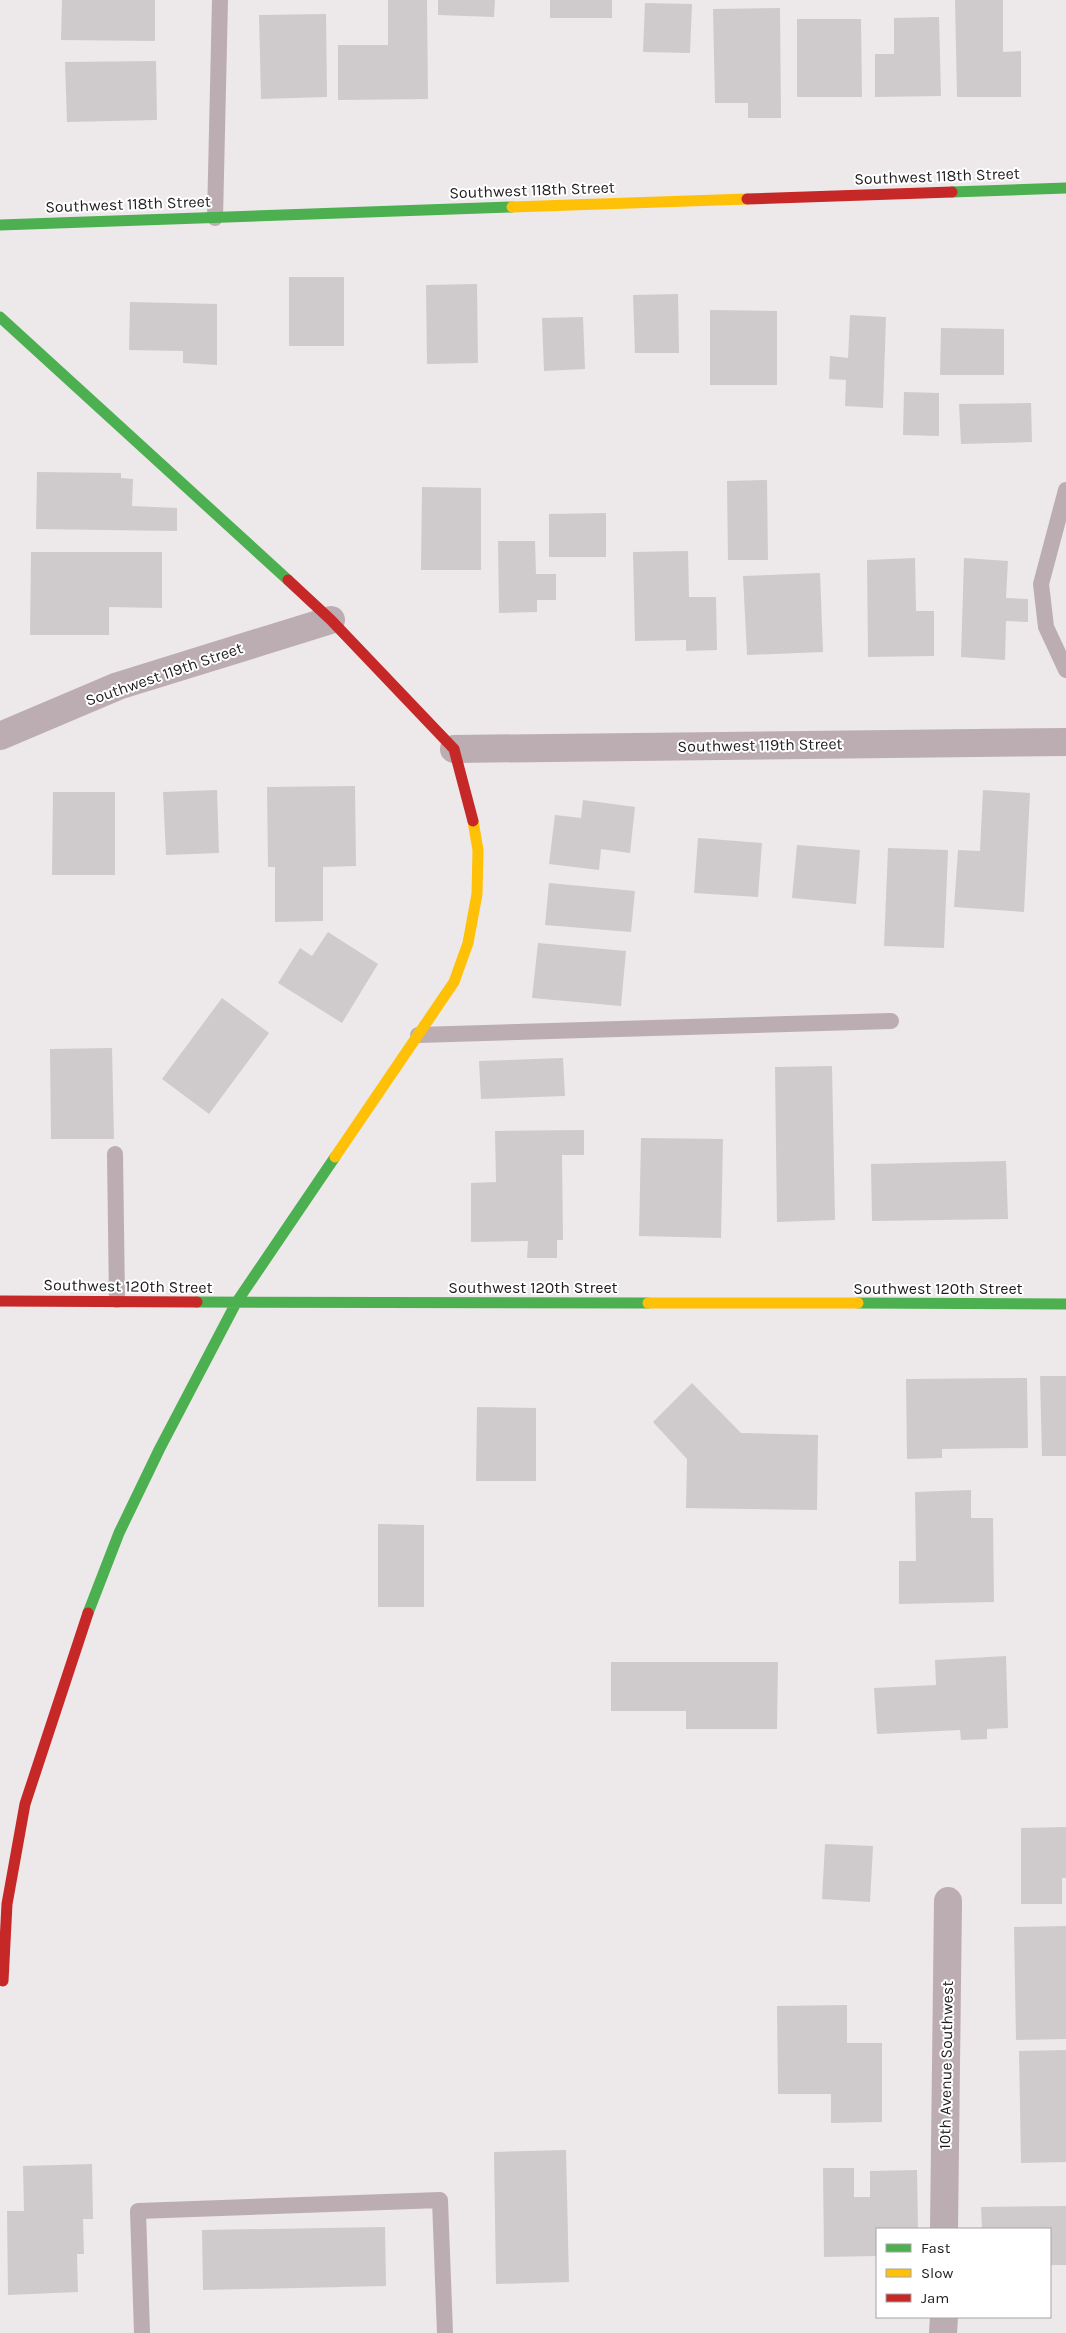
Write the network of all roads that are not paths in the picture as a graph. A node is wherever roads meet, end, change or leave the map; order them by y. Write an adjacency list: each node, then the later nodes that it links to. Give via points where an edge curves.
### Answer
1 (220, 0): 3 (lane)
2 (1066, 188): 3 (street, Southwest 118th Street)
3 (215, 218): 4 (street, Southwest 118th Street)
4 (0, 225)
5 (0, 317): 7 (street)
6 (1066, 490): 8 (lane, via 1041,584 1046,627)
7 (331, 620): 9 (street, Southwest 119th Street, via 118,686); 11 (street)
8 (1066, 670)
9 (0, 736)
10 (1066, 742): 11 (street, Southwest 119th Street)
11 (454, 749): 13 (street, via 470,804 478,850 478,894 468,944 454,982)
12 (891, 1021): 13 (lane)
13 (418, 1035): 17 (street)
14 (115, 1154): 15 (lane)
15 (118, 1300): 16 (street, Southwest 120th Street); 17 (street, Southwest 120th Street)
16 (0, 1301)
17 (236, 1303): 18 (street, Southwest 120th Street); 20 (street, via 123,1524 81,1632 25,1804 7,1904)
18 (1066, 1304)
19 (948, 1901): 21 (street, 10th Avenue Southwest)
20 (3, 1981)
21 (944, 2228)
22 (944, 2318): 25 (street)
23 (142, 2333): 24 (lane, via 138,2212 440,2200)
24 (445, 2333)
25 (943, 2333)

